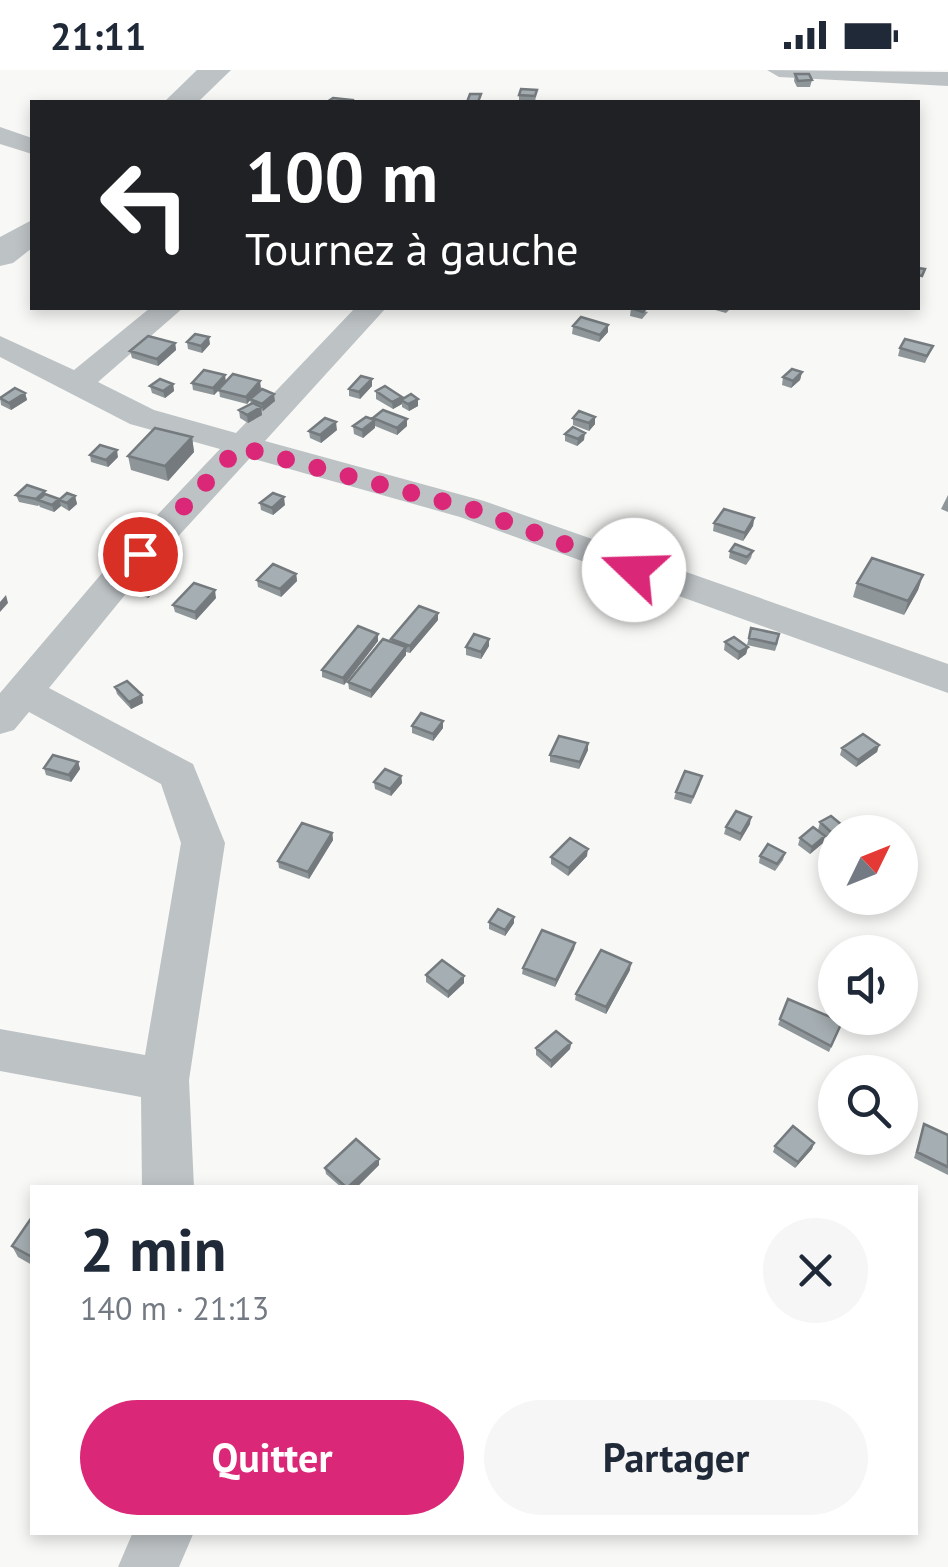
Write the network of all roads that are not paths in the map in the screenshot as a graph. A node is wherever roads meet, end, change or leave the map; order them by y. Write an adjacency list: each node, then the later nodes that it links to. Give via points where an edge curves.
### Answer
1 (215, 70): 4 (street)
2 (779, 70): 3 (street)
3 (948, 80)
4 (182, 100)
5 (0, 136): 6 (street)
6 (30, 145)
7 (30, 232): 8 (street)
8 (0, 254)
9 (166, 310): 12 (street)
10 (369, 310): 13 (street)
11 (0, 345): 12 (street)
12 (74, 386): 13 (street, via 142,417)
13 (239, 447): 14 (street, via 472,509); 15 (street)
14 (948, 679)
15 (12, 706): 17 (street, via 178,774 203,842)
16 (0, 1050): 17 (street)
17 (165, 1080): 18 (street)
18 (168, 1185)
19 (163, 1535): 20 (street)
20 (148, 1567)

